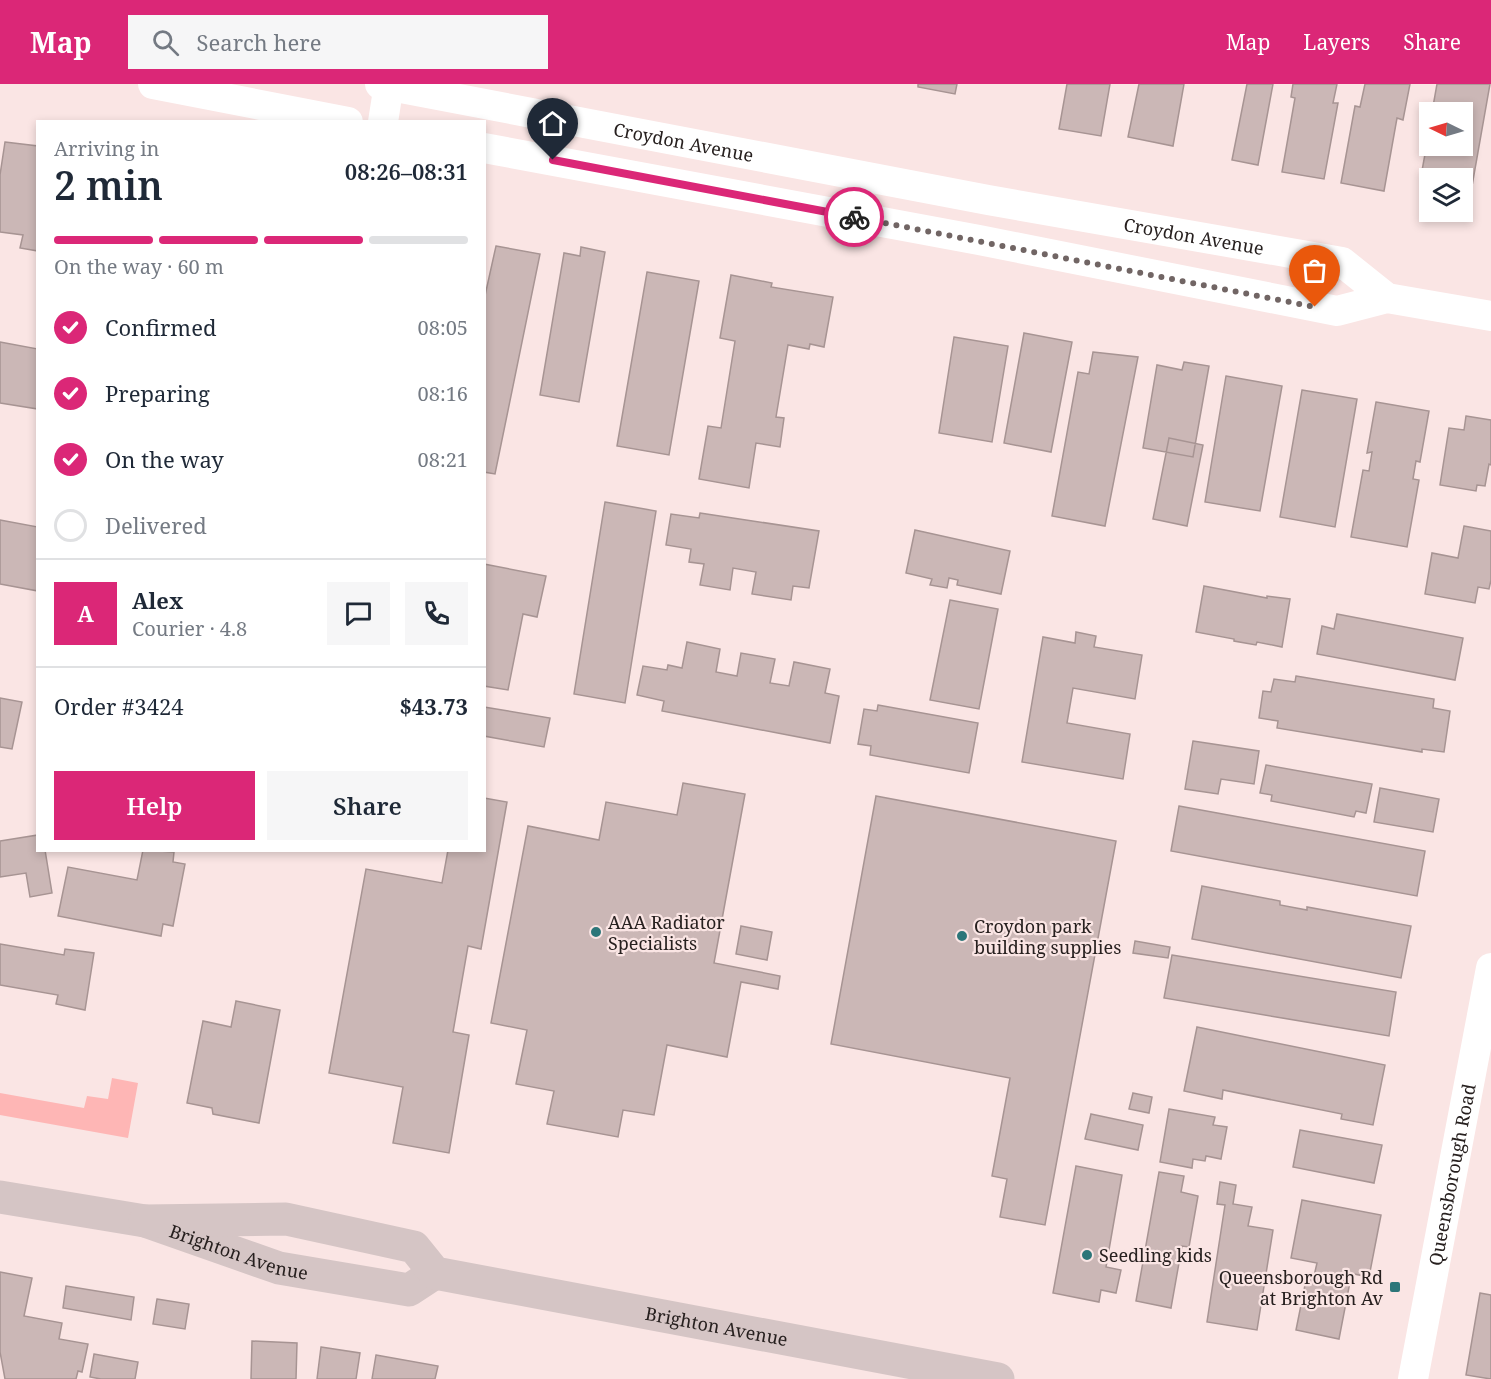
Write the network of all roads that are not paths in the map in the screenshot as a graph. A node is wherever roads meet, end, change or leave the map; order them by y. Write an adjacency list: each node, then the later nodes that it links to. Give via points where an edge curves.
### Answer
1 (153, 84): 3 (street)
2 (386, 85): 4 (street); 6 (street, Croydon Avenue)
3 (338, 120)
4 (383, 120)
5 (486, 148): 7 (street, Croydon Avenue)
6 (988, 200): 7 (street); 8 (street, Croydon Avenue, via 1342,262)
7 (979, 240): 8 (street, Croydon Avenue, via 1337,311)
8 (1388, 298): 9 (street, Croydon Avenue)
9 (1491, 316)
10 (1491, 968): 15 (street, Queensborough Road)
11 (0, 1197): 12 (main road, Brighton Avenue)
12 (146, 1221): 13 (main road, Brighton Avenue, via 279,1268 409,1290); 13 (main road, Brighton Avenue, via 286,1219 414,1247)
13 (435, 1273): 14 (main road, Brighton Avenue)
14 (998, 1379)
15 (1413, 1379)

